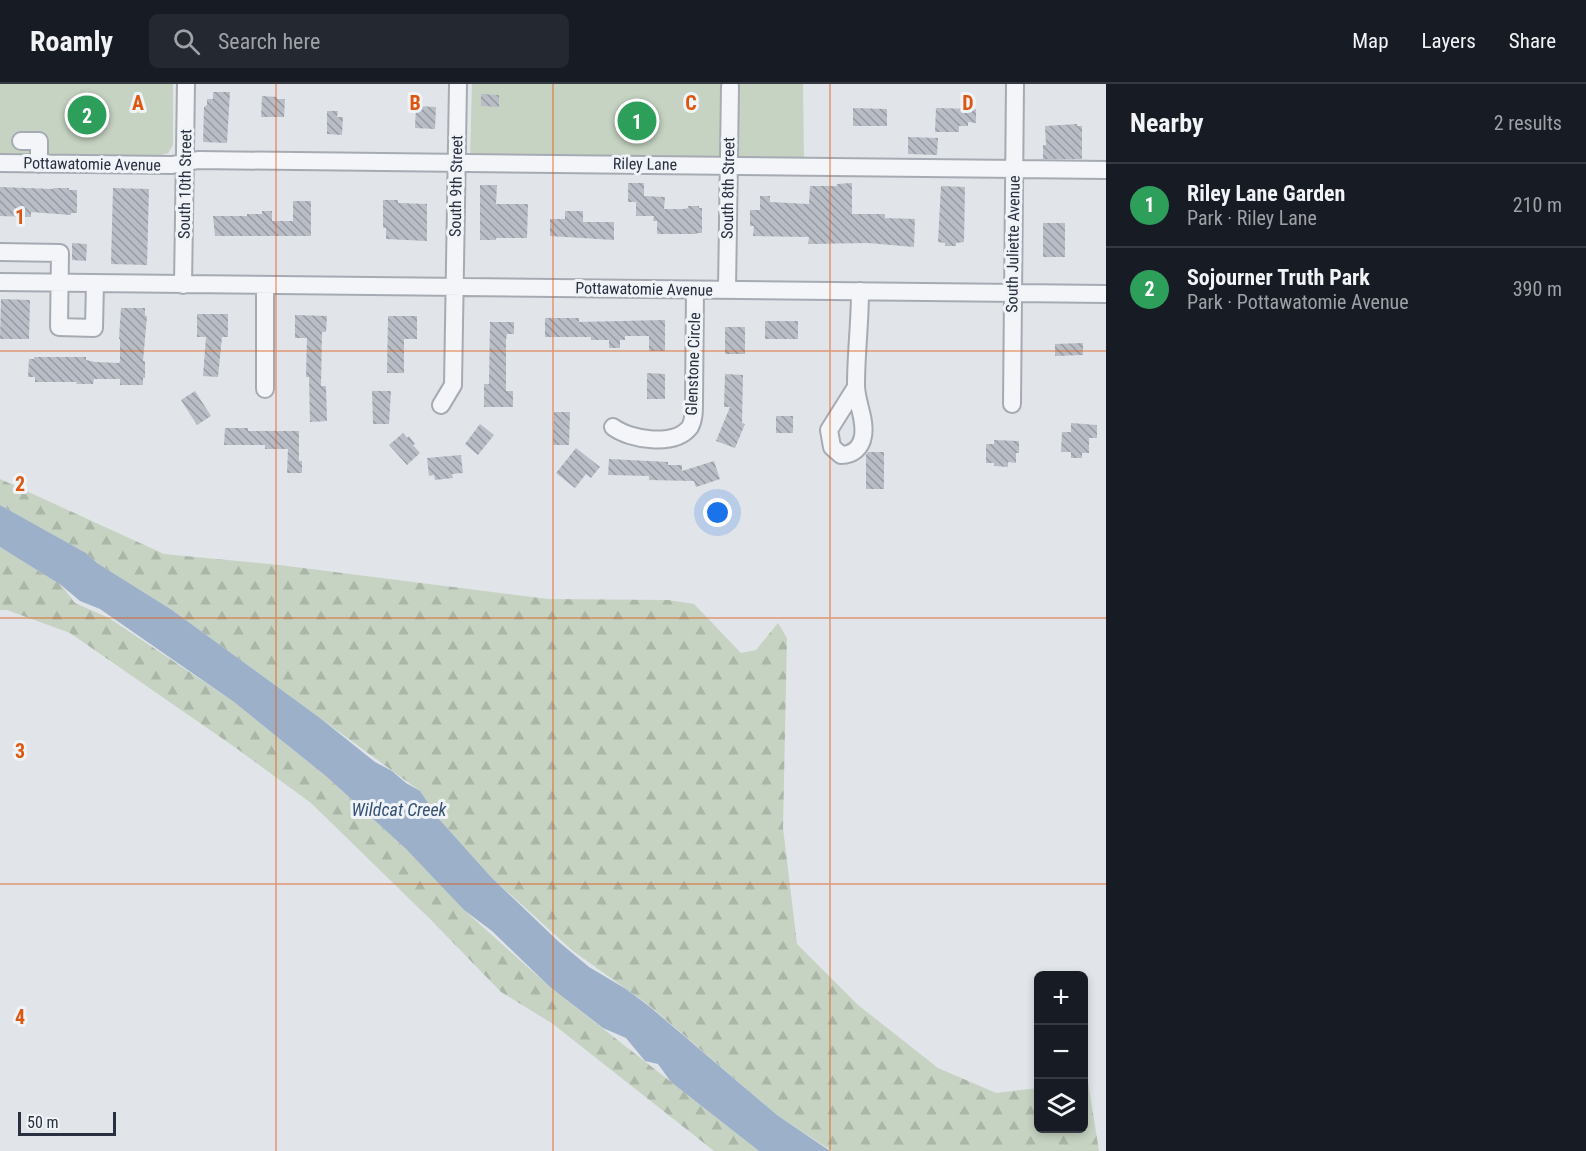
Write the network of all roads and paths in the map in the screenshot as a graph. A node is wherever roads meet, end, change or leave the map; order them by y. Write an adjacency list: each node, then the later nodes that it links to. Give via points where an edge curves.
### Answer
1 (186, 84): 6 (street, South 10th Street)
2 (458, 84): 7 (street, South 9th Street)
3 (1015, 84): 11 (street, South Juliette Avenue)
4 (729, 87): 10 (street, South 8th Street)
5 (21, 141): 9 (street, via 39,141)
6 (184, 162): 7 (street, Riley Lane); 9 (street, Pottawatomie Avenue); 17 (street, South 10th Street)
7 (456, 162): 10 (street, Riley Lane); 19 (street, South 9th Street)
8 (0, 163): 9 (street, Pottawatomie Avenue)
9 (39, 164)
10 (729, 165): 11 (street, Riley Lane); 21 (street, South 8th Street)
11 (1014, 169): 12 (street, Riley Lane); 23 (street, South Juliette Avenue)
12 (1106, 170)
13 (0, 252): 15 (street, via 60,253)
14 (0, 282): 15 (street, Pottawatomie Avenue)
15 (60, 283): 16 (street, Pottawatomie Avenue); 16 (street, via 59,327 94,328)
16 (95, 284): 17 (street, Pottawatomie Avenue)
17 (183, 285): 18 (street, Pottawatomie Avenue)
18 (265, 285): 19 (street, Pottawatomie Avenue); 26 (street)
19 (454, 287): 20 (street, Pottawatomie Avenue); 28 (street, South 9th Street, via 453,386)
20 (694, 290): 21 (street, Pottawatomie Avenue); 29 (street, Glenstone Circle, via 694,403 690,427 671,438 655,440 623,435)
21 (727, 290): 22 (street, Pottawatomie Avenue)
22 (860, 291): 23 (street, Pottawatomie Avenue); 25 (street)
23 (1012, 293): 24 (street, Pottawatomie Avenue); 27 (street, South Juliette Avenue)
24 (1106, 294)
25 (856, 387)
26 (265, 389)
27 (1012, 404)
28 (441, 405)
29 (613, 427)

